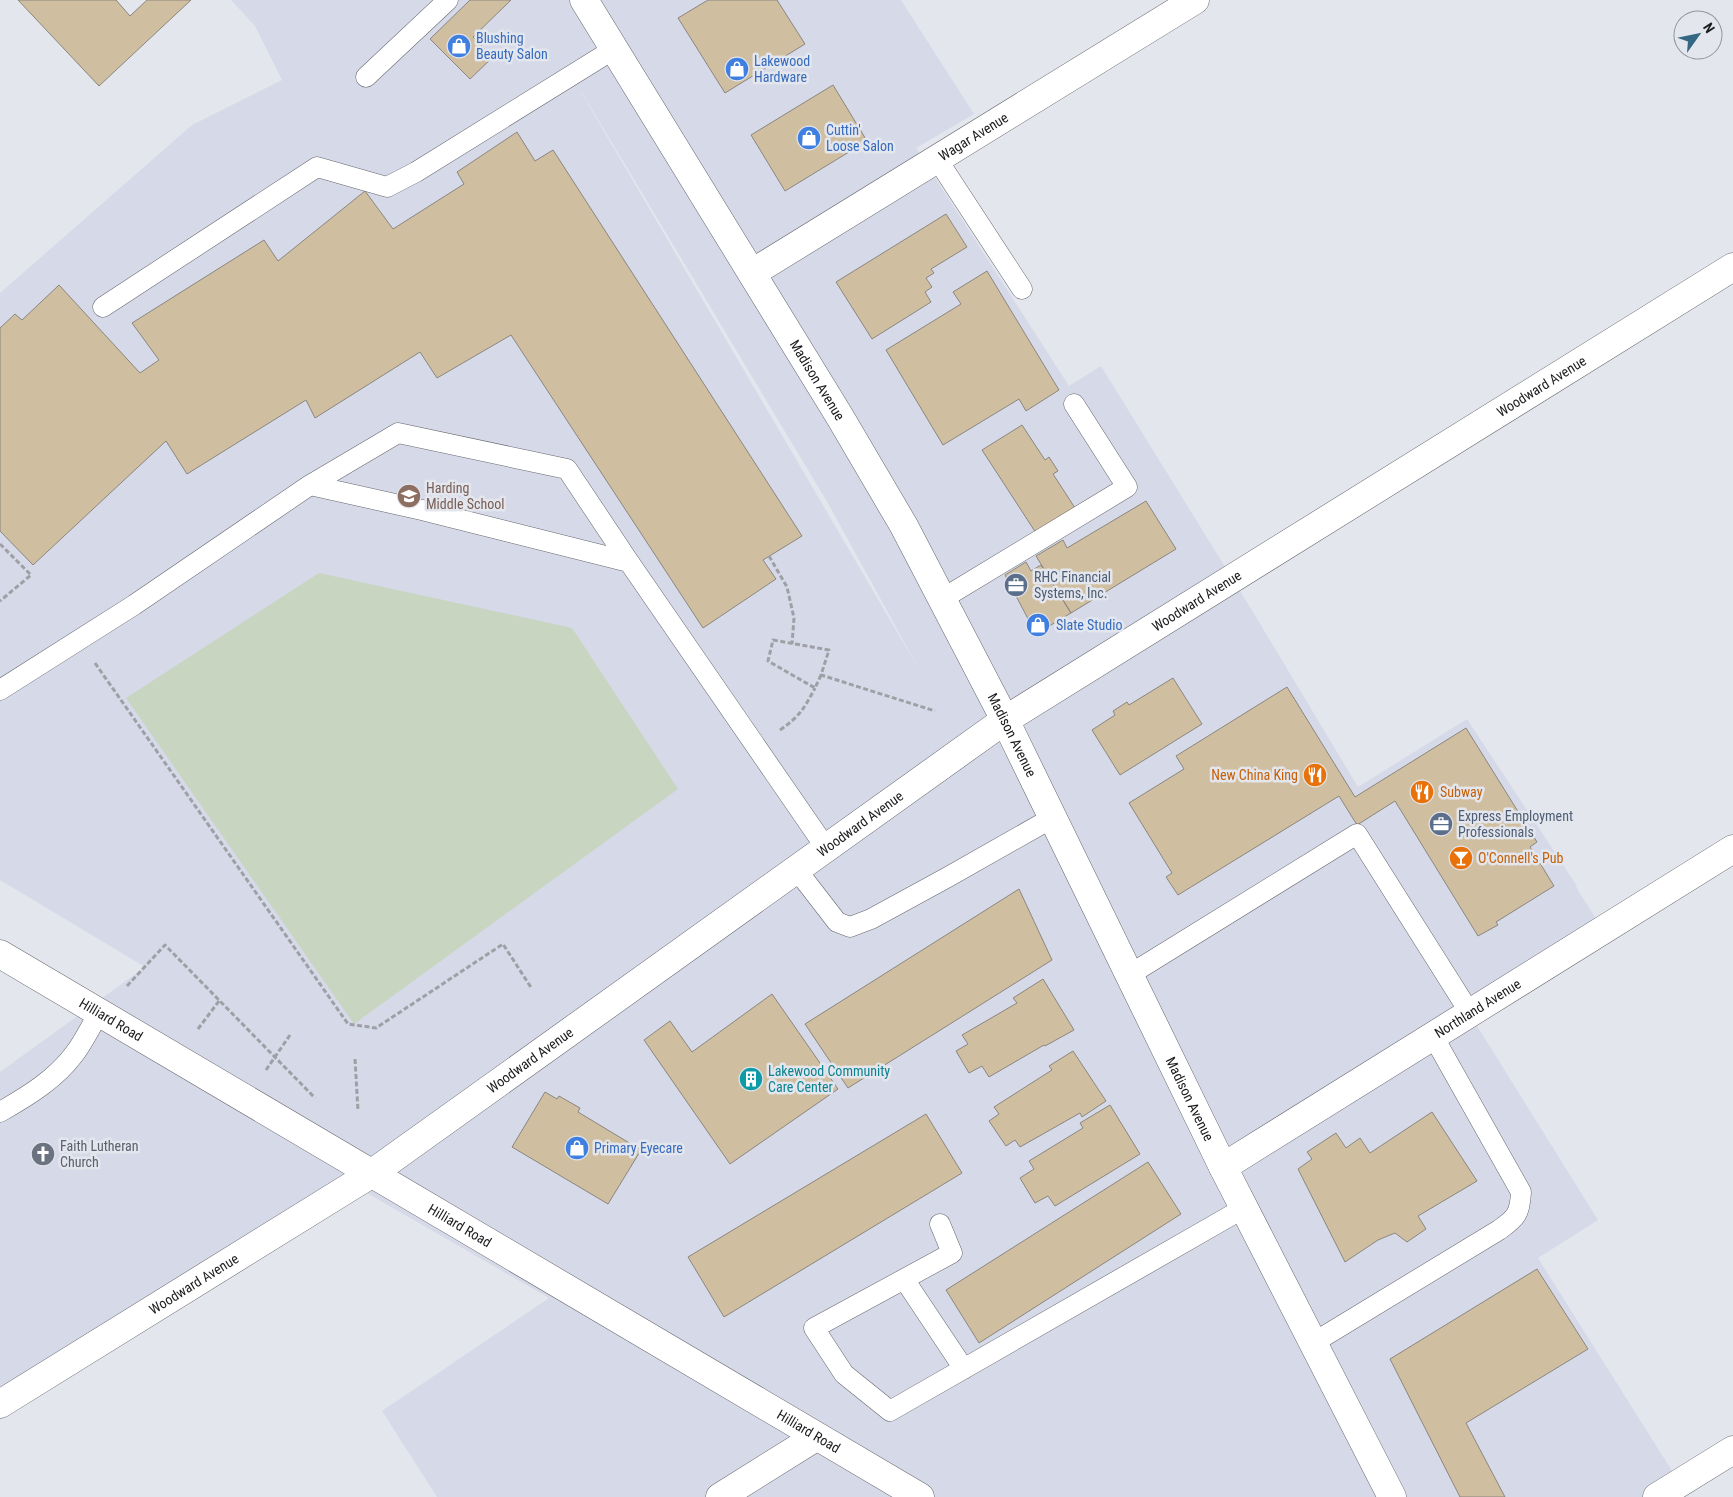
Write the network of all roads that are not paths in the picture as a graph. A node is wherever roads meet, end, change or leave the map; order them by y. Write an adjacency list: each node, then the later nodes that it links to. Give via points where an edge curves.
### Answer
1 (448, 0): 5 (lane)
2 (584, 0): 4 (street, Madison Avenue)
3 (1195, 0): 6 (street, Wagar Avenue)
4 (614, 49): 8 (street, Madison Avenue); 10 (lane, via 387,187 317,167)
5 (366, 77)
6 (937, 159): 8 (street, Wagar Avenue); 9 (lane)
7 (1733, 267): 16 (street, Woodward Avenue)
8 (752, 273): 14 (street, Madison Avenue, via 865,459)
9 (1022, 290)
10 (103, 306)
11 (1074, 404): 14 (lane, via 1126,487)
12 (310, 485): 13 (lane); 13 (lane, via 398,433 567,470); 15 (lane, via 134,605)
13 (629, 562): 18 (lane)
14 (942, 599): 16 (street, Madison Avenue)
15 (0, 690)
16 (1005, 720): 17 (street, Madison Avenue); 18 (street, Woodward Avenue)
17 (1052, 818): 20 (lane, via 948,878 850,927 837,922); 22 (street, Madison Avenue)
18 (826, 848): 20 (street, Woodward Avenue)
19 (1733, 849): 24 (street, Northland Avenue)
20 (796, 869): 28 (street, Woodward Avenue)
21 (0, 954): 23 (street, Hilliard Road)
22 (1129, 975): 24 (lane, via 1357,834); 27 (street, Madison Avenue)
23 (99, 1013): 26 (lane, via 75,1052 51,1078); 28 (street, Hilliard Road)
24 (1470, 1013): 25 (street, Northland Avenue)
25 (1433, 1036): 27 (street, Northland Avenue); 32 (lane, via 1522,1192 1521,1206 1514,1220 1499,1230)
26 (0, 1112)
27 (1223, 1167): 29 (street, Madison Avenue)
28 (371, 1174): 34 (street, Woodward Avenue); 35 (street, Hilliard Road)
29 (1244, 1208): 32 (street, Madison Avenue); 33 (lane)
30 (940, 1224): 31 (lane, via 952,1253)
31 (904, 1279): 33 (lane); 33 (lane, via 814,1328 844,1374 890,1411)
32 (1313, 1343): 39 (street, Madison Avenue)
33 (964, 1369)
34 (1, 1400)
35 (816, 1436): 37 (street); 38 (street, Hilliard Road)
36 (1733, 1450): 40 (street)
37 (720, 1497)
38 (920, 1497)
39 (1392, 1497)
40 (1657, 1497)

